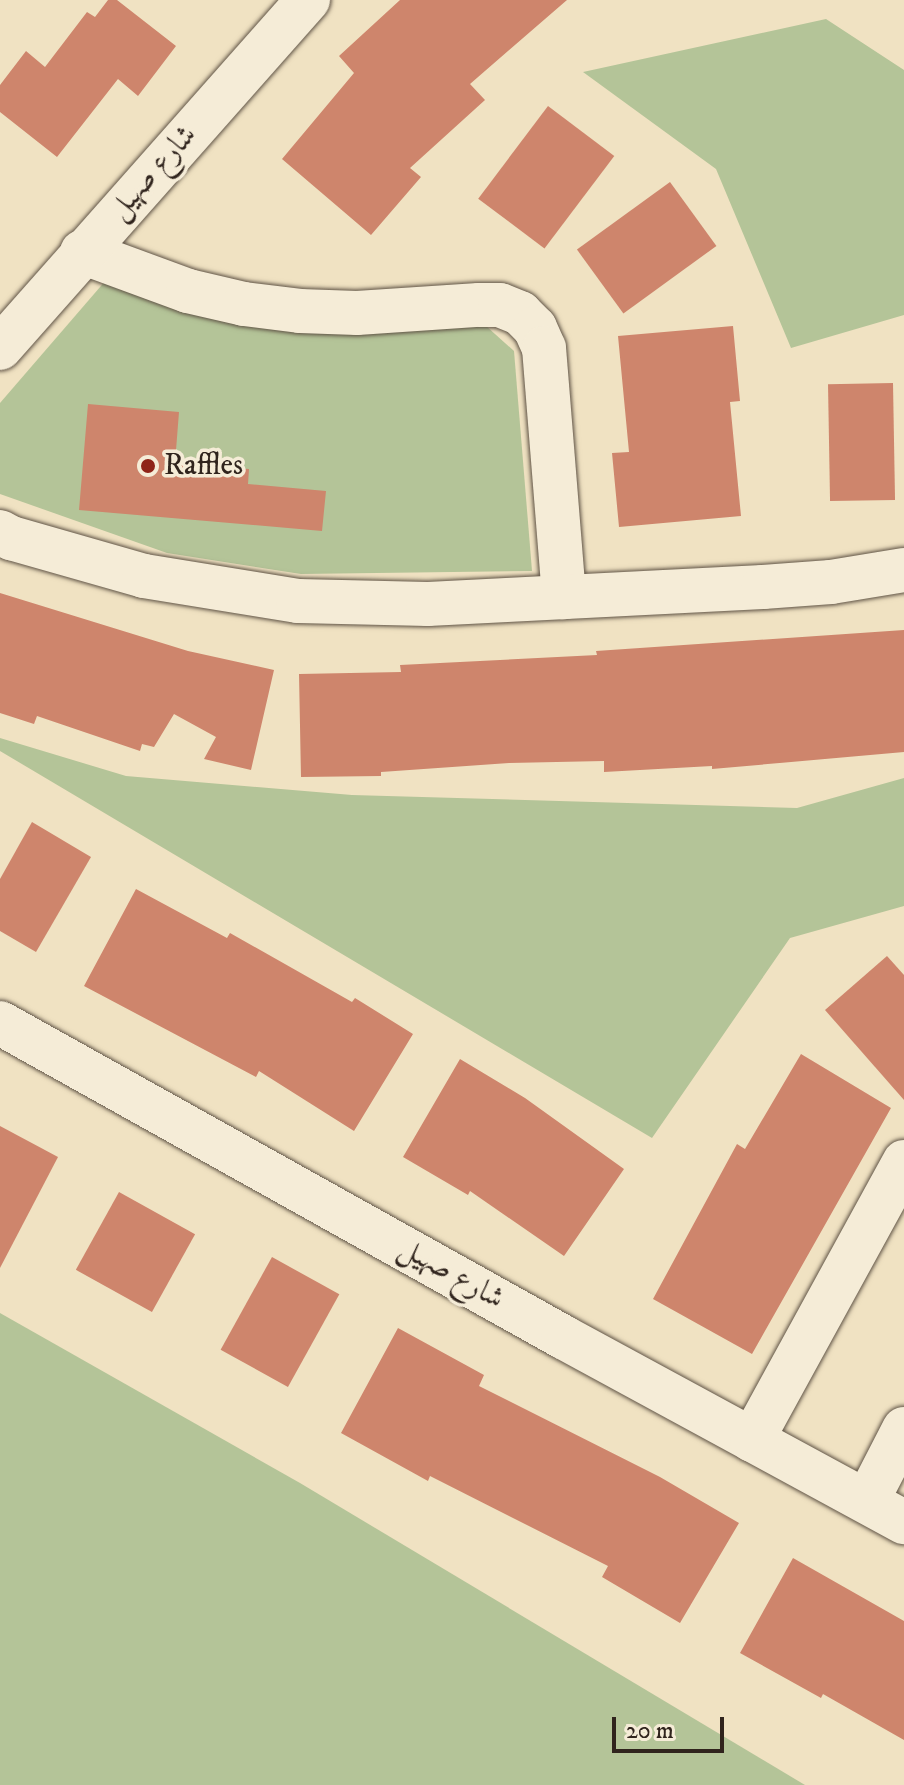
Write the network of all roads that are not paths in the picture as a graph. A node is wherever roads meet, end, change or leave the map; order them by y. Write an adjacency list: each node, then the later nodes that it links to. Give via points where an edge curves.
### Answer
1 (308, 0): 2 (street, شارع صهيل)
2 (82, 252): 3 (street, شارع صهيل); 6 (street, via 188,291 244,304 357,313 500,305 520,313 544,348)
3 (0, 348)
4 (0, 532): 6 (street, via 144,576 298,601 428,604)
5 (904, 570): 6 (street, via 831,582)
6 (564, 597)
7 (0, 1023): 10 (street, شارع صهيل)
8 (904, 1162): 10 (street)
9 (904, 1429): 11 (street)
10 (752, 1440): 11 (street, شارع صهيل)
11 (886, 1512)

